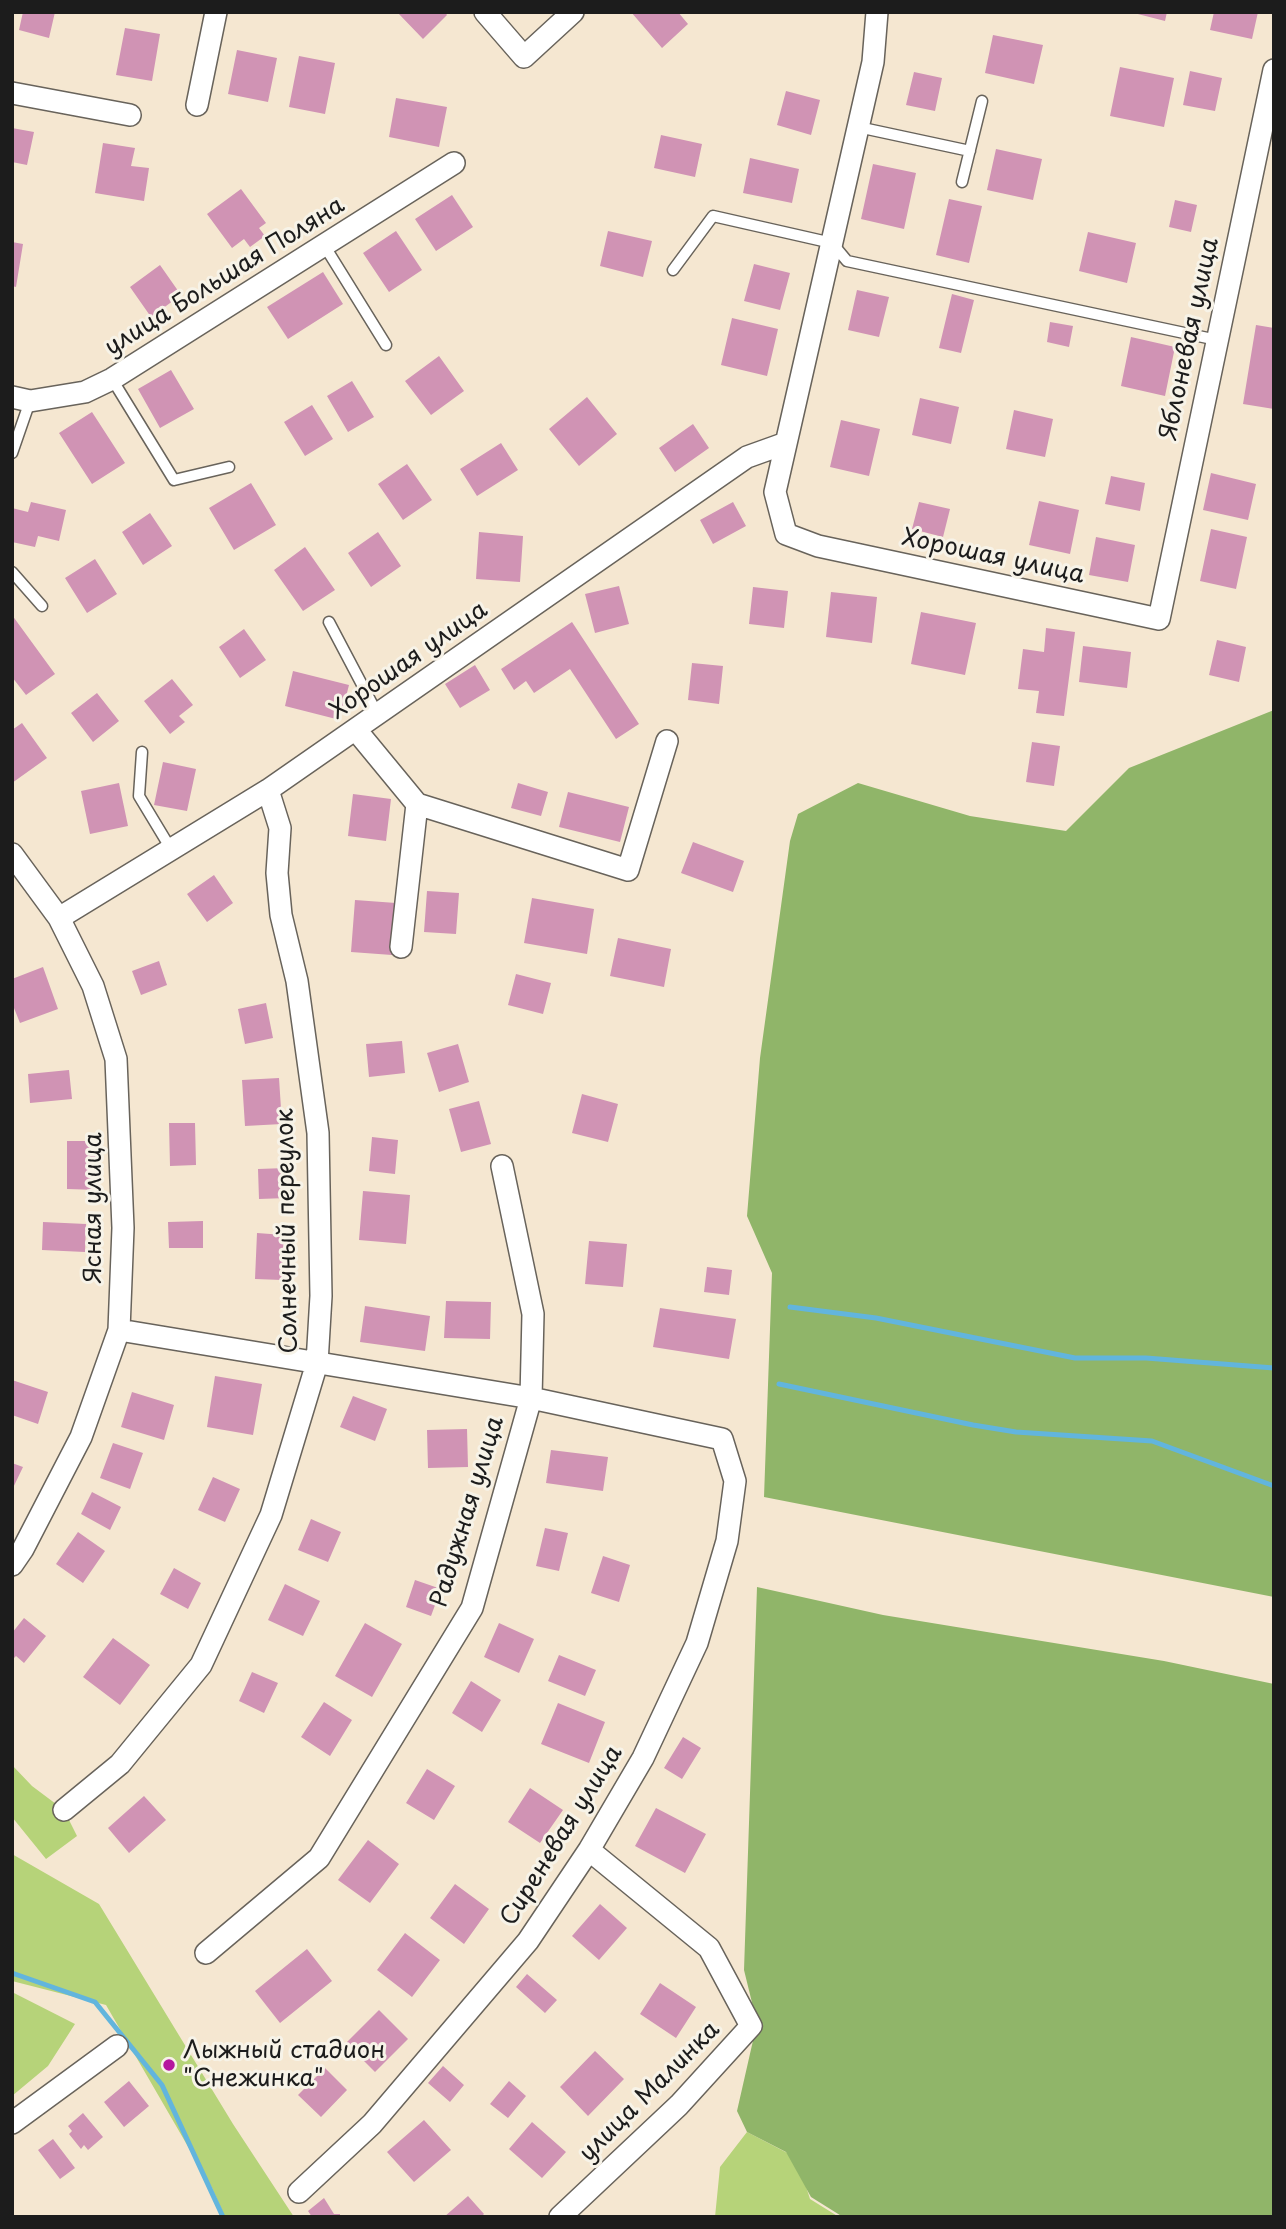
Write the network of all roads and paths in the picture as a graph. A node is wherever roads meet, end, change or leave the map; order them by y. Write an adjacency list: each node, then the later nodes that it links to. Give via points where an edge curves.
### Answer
1 (216, 12): 8 (street)
2 (485, 12): 3 (street, via 524,57)
3 (573, 12)
4 (877, 12): 10 (street, Хорошая улица, via 873,62)
5 (1274, 69): 17 (street, Яблоневая улица)
6 (12, 93): 9 (street)
7 (982, 101): 11 (lane)
8 (197, 105)
9 (130, 115)
10 (858, 127): 11 (lane); 14 (street, Хорошая улица)
11 (970, 151): 13 (lane)
12 (454, 163): 15 (street, улица Большая Поляна)
13 (962, 182)
14 (832, 243): 16 (lane, via 713,216); 17 (lane, via 847,261); 21 (street, Хорошая улица)
15 (324, 245): 18 (lane); 19 (street, улица Большая Поляна)
16 (673, 270)
17 (1217, 340): 26 (street, Яблоневая улица)
18 (386, 345)
19 (112, 379): 20 (street, улица Большая Поляна, via 85,392); 23 (lane, via 174,480)
20 (21, 399): 22 (lane)
21 (786, 443): 26 (street, Хорошая улица, via 775,492 786,534 818,546); 28 (street, Хорошая улица, via 747,457)
22 (12, 453)
23 (229, 467)
24 (12, 572): 25 (lane)
25 (41, 606)
26 (1159, 619)
27 (329, 622): 28 (lane)
28 (378, 715): 29 (street, Хорошая улица)
29 (356, 730): 32 (street, Хорошая улица); 33 (street)
30 (667, 741): 33 (street, via 628,870)
31 (142, 752): 34 (lane, via 139,796)
32 (268, 790): 34 (street, Хорошая улица); 40 (street, Солнечный переулок, via 280,828 277,873 281,915 296,981 318,1133)
33 (417, 804): 37 (street)
34 (171, 849): 36 (street, Хорошая улица)
35 (12, 854): 36 (street, Ясная улица)
36 (59, 918): 39 (street, Ясная улица, via 93,986 116,1059 123,1228)
37 (401, 947)
38 (502, 1166): 41 (street, Радужная улица, via 533,1314)
39 (119, 1330): 40 (street); 42 (street, Ясная улица, via 81,1437)
40 (317, 1363): 41 (street); 43 (street, Солнечный переулок, via 271,1515 201,1665 120,1764)
41 (531, 1398): 44 (street, Сиреневая улица, via 722,1439 735,1481 727,1541 697,1643 643,1758); 45 (street, Радужная улица, via 472,1608 318,1858)
42 (12, 1564)
43 (64, 1810)
44 (589, 1850): 48 (street, Сиреневая улица, via 528,1941 372,2124); 49 (street, улица Малинка, via 709,1948 751,2026 679,2105)
45 (206, 1953)
46 (117, 2046): 47 (street)
47 (12, 2123)
48 (299, 2192)
49 (560, 2217)

